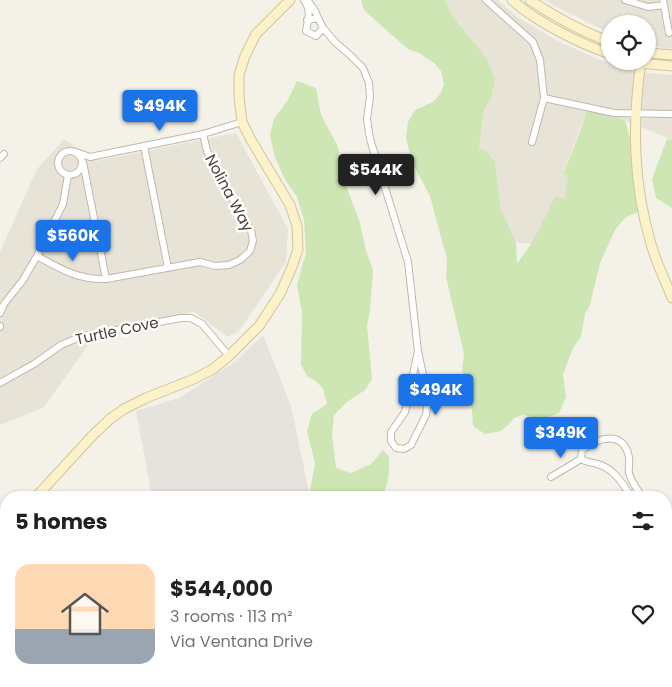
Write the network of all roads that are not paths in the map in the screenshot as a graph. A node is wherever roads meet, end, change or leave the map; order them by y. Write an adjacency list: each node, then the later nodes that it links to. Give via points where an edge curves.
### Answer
1 (290, 0): 24 (main road, via 256,34 245,56 239,75)
2 (306, 0): 8 (street); 9 (street)
3 (486, 0): 21 (street, via 534,42 540,60)
4 (512, 0): 15 (main road, via 564,34)
5 (530, 0): 13 (main road)
6 (625, 0): 7 (street, via 648,7)
7 (664, 3): 11 (street)
8 (318, 18): 9 (street); 10 (street)
9 (307, 20): 12 (street, via 306,31)
10 (323, 28): 12 (street); 14 (street)
11 (669, 34)
12 (316, 36): 14 (street)
13 (601, 39)
14 (335, 42): 36 (street, via 363,68 369,83 367,119 370,139 408,262)
15 (601, 50)
16 (656, 54): 17 (main road)
17 (672, 55)
18 (656, 64): 19 (main road)
19 (672, 66)
20 (638, 70): 22 (main road)
21 (544, 98): 22 (street, via 614,113); 26 (street)
22 (635, 114): 23 (street); 34 (main road, via 637,178 643,212 651,246)
23 (672, 114)
24 (242, 122): 25 (street); 37 (main road, via 290,205 297,226 298,248 275,302 259,326)
25 (203, 134): 27 (street); 32 (street, Nolina Way, via 207,151 251,230 253,241 250,251 229,265 200,262)
26 (532, 142)
27 (144, 146): 28 (street, via 90,157); 32 (street)
28 (76, 152): 29 (street); 30 (street, via 62,153 58,161 59,167)
29 (83, 162): 30 (street, via 78,172); 33 (street)
30 (68, 175): 31 (street, via 63,204)
31 (37, 256): 33 (street, via 75,275 92,280); 35 (street)
32 (168, 268): 33 (street)
33 (106, 279)
34 (672, 298)
35 (0, 313)
36 (418, 351): 36 (street, via 405,412 391,432 396,448 404,449 411,445 426,415 428,399)
37 (229, 356): 38 (street, Turtle Cove, via 202,324 191,318 181,318 80,338 61,345); 41 (main road, via 213,369 146,398 110,419)
38 (0, 383)
39 (581, 459): 40 (street); 42 (street, via 608,468); 43 (street, via 582,450 591,443 602,438 618,441 626,447 629,473)
40 (551, 477)
41 (41, 491)
42 (627, 491)
43 (639, 491)

